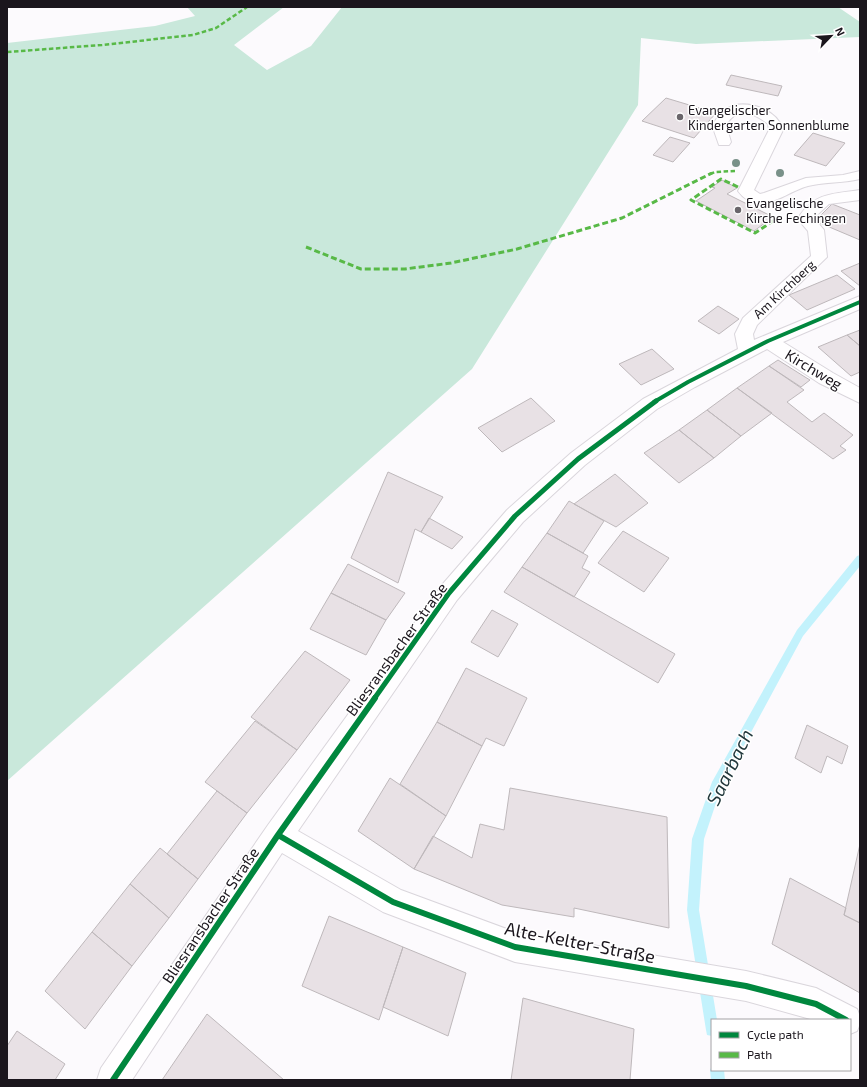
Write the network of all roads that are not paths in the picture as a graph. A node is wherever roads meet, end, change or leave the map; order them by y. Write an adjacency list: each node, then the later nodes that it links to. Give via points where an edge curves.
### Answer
1 (724, 142): 2 (street, via 719,125 728,113 737,109 748,109 767,116 774,122 776,130 746,191 759,199 806,182)
2 (860, 175)
3 (860, 195): 6 (street, Am Kirchberg, via 824,200 808,215 810,224 816,230 819,256 749,322 744,334)
4 (860, 302): 5 (street, Bliesransbacher Straße)
5 (768, 341): 6 (street, Bliesransbacher Straße); 7 (street, Kirchweg)
6 (747, 351): 8 (street, Bliesransbacher Straße, via 650,404 578,459 516,516 449,593)
7 (860, 396)
8 (278, 836): 9 (street, Alte-Kelter-Straße, via 393,902 515,947 746,986 816,1004); 12 (street, Bliesransbacher Straße)
9 (844, 1019)
10 (851, 1023): 11 (street)
11 (860, 1028)
12 (113, 1080)

